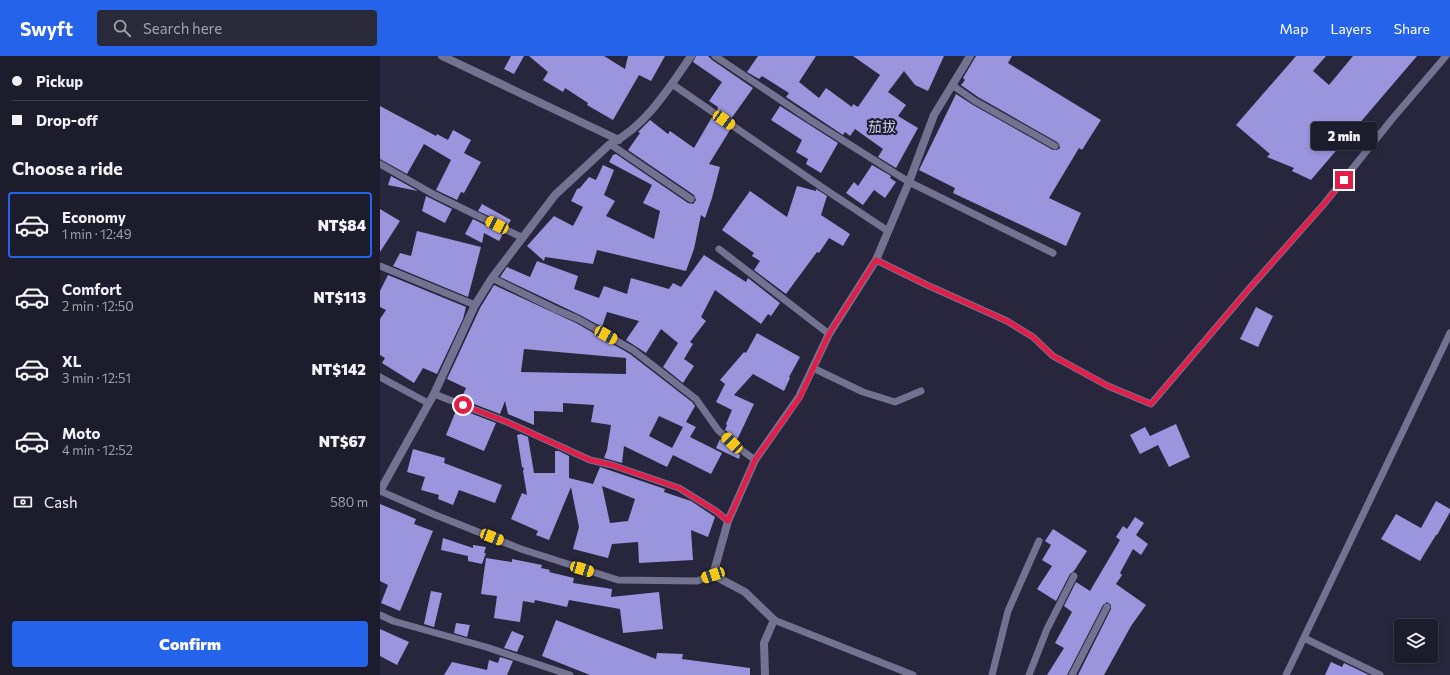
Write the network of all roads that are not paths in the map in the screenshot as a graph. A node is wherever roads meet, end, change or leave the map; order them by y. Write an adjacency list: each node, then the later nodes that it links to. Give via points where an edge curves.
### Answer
1 (442, 56): 8 (street)
2 (691, 56): 6 (street)
3 (715, 56): 12 (lane)
4 (970, 56): 7 (street)
5 (1446, 56): 18 (lane, via 1324,204 1151,404 1108,386 1053,356 1033,337 1007,321)
6 (672, 84): 8 (street, via 650,113); 14 (lane)
7 (952, 85): 10 (lane, via 975,101); 12 (street, via 934,115)
8 (619, 140): 9 (street)
9 (610, 144): 13 (lane); 15 (street, via 555,194)
10 (1055, 146)
11 (380, 164): 15 (lane, via 433,194)
12 (909, 182): 14 (street); 17 (lane)
13 (691, 199)
14 (888, 231): 18 (street)
15 (523, 238): 20 (street)
16 (719, 249): 23 (lane)
17 (1053, 253)
18 (876, 260): 23 (street)
19 (380, 266): 21 (lane)
20 (492, 278): 21 (street); 29 (lane, via 578,319 633,350 696,399 718,430)
21 (475, 305): 27 (street)
22 (1450, 333): 38 (lane)
23 (829, 334): 24 (street)
24 (813, 368): 26 (lane, via 863,392 895,402); 29 (street, via 800,397)
25 (380, 377): 28 (lane)
26 (921, 391)
27 (434, 394): 28 (street); 31 (lane, via 507,422 590,460 679,488)
28 (428, 403): 30 (street)
29 (755, 460): 31 (street)
30 (380, 491): 33 (lane, via 521,549 618,580 696,580)
31 (728, 521): 33 (street)
32 (1039, 541): 42 (lane, via 1008,611)
33 (713, 575): 37 (street, via 745,592)
34 (1074, 576): 43 (lane, via 1047,630)
35 (1107, 607): 44 (lane)
36 (380, 615): 39 (lane)
37 (774, 620): 40 (street, via 764,643); 41 (lane)
38 (1304, 638): 45 (lane); 46 (lane)
39 (570, 675)
40 (765, 675)
41 (913, 675)
42 (992, 675)
43 (1029, 675)
44 (1072, 675)
45 (1286, 675)
46 (1380, 675)

